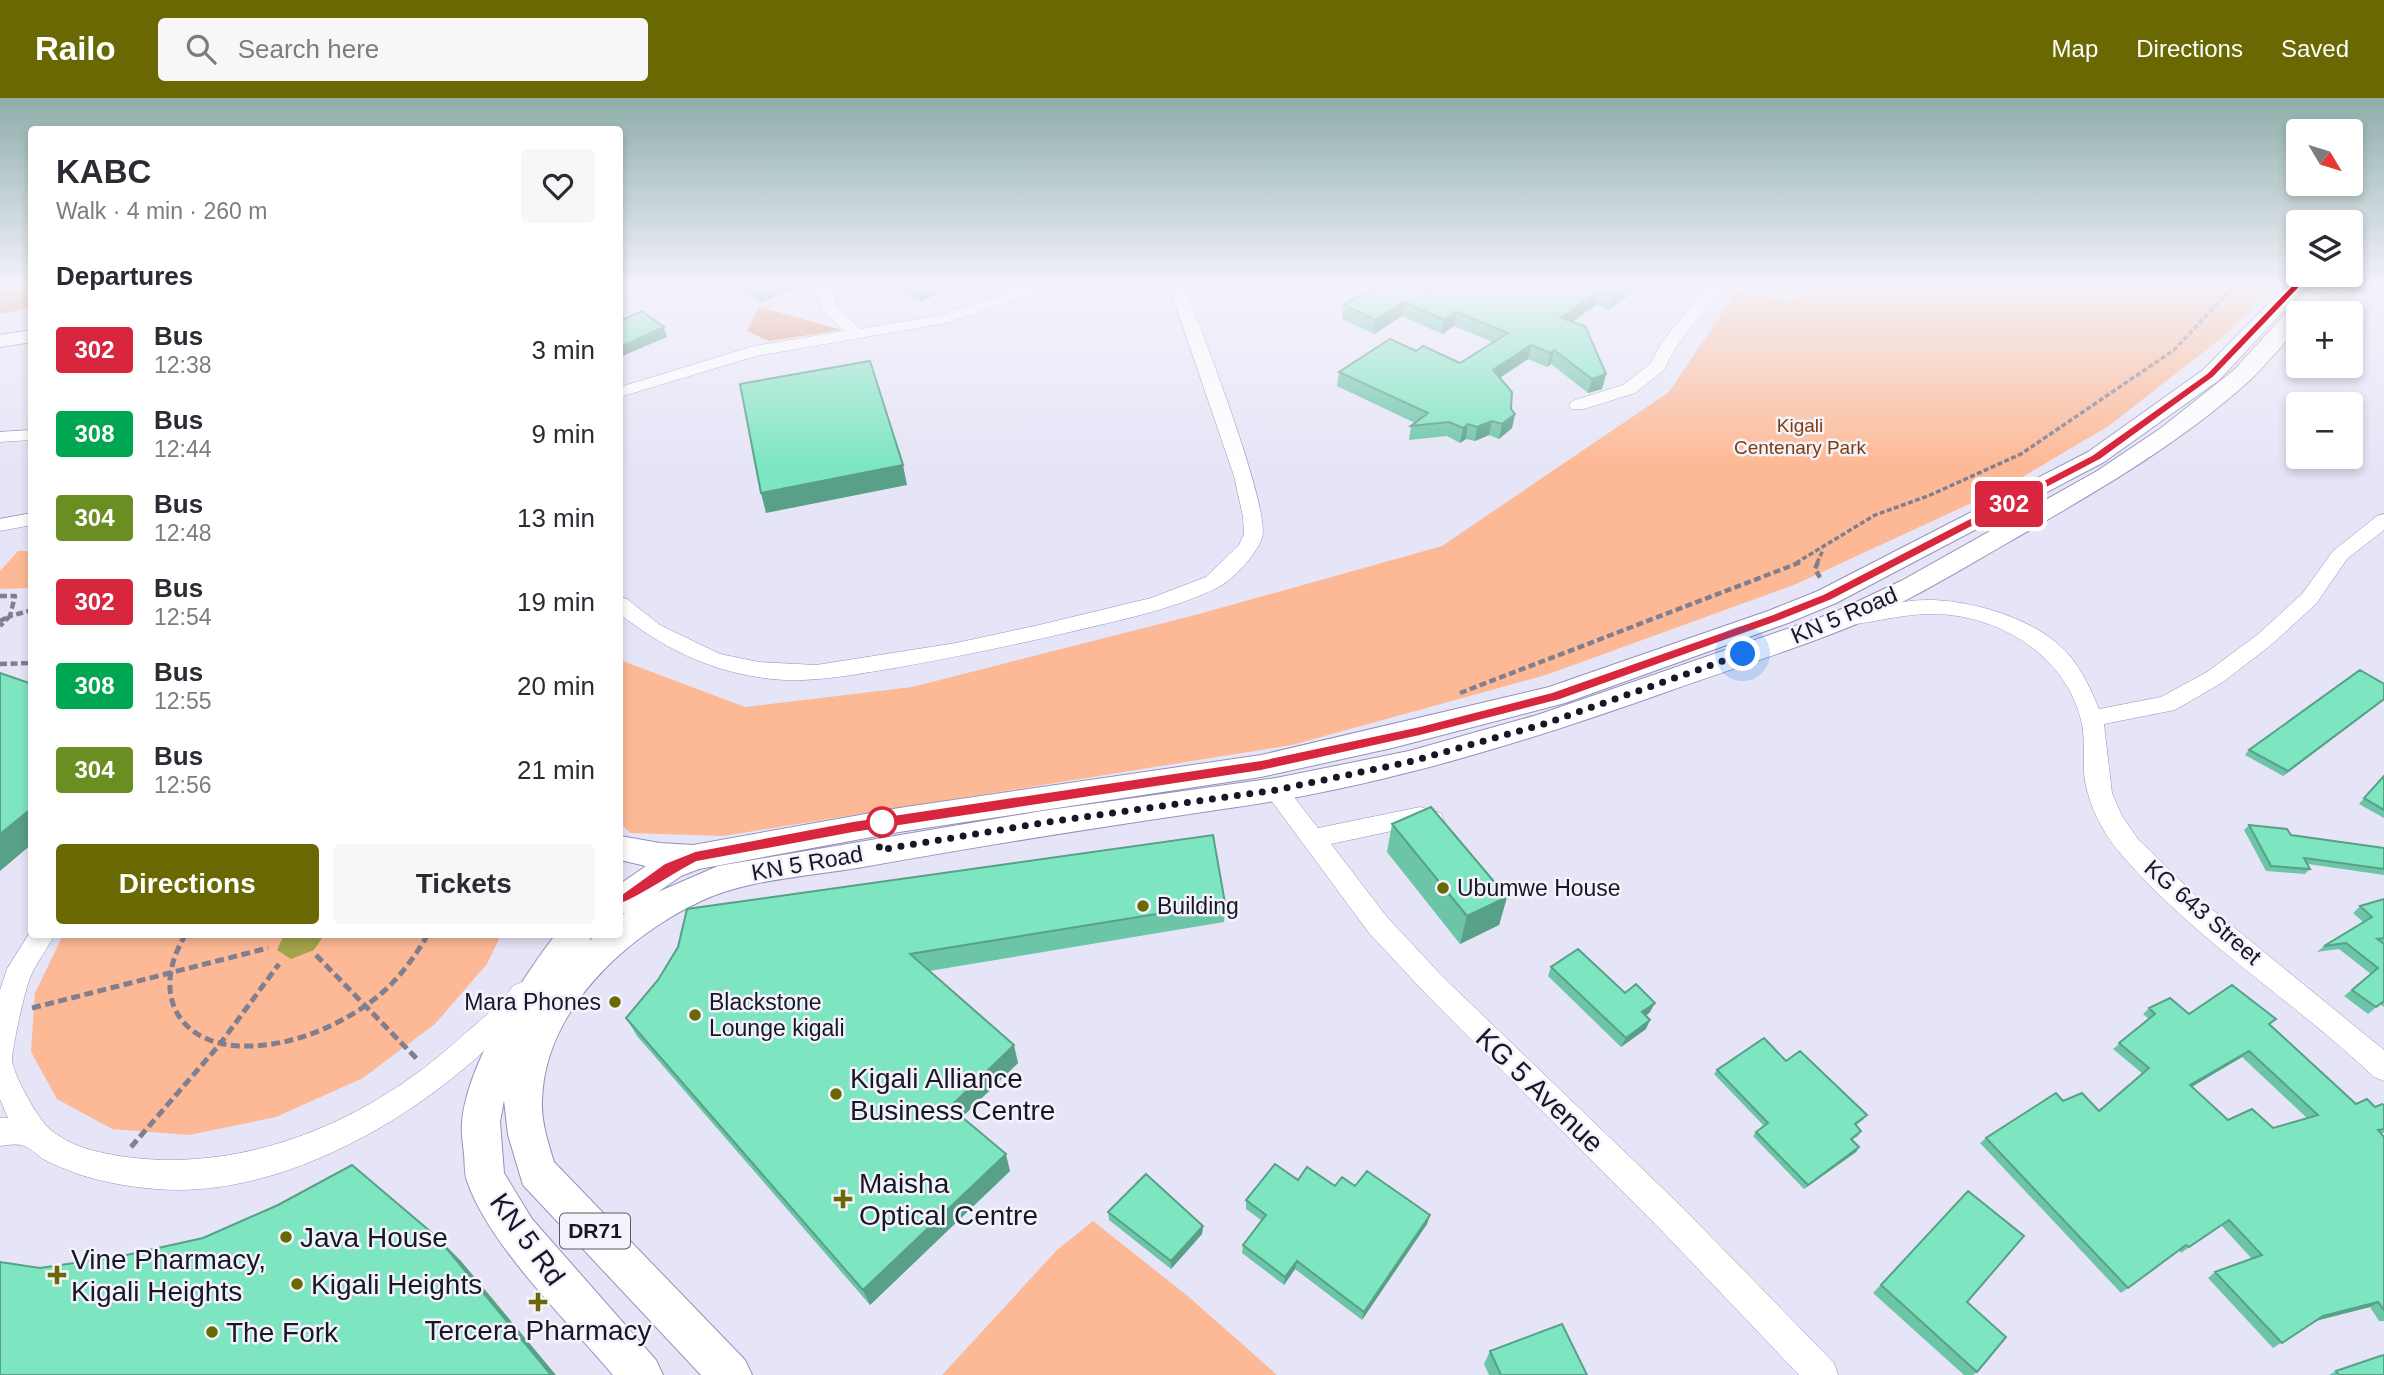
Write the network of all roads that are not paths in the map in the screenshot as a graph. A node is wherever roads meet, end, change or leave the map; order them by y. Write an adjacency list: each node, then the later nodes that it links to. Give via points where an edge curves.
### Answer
1 (786, 346): 6 (street)
2 (1198, 346): 13 (street, via 1253,517 1254,534 1248,548 1213,582 1156,604 1039,632 816,673 759,670 714,660 653,630)
3 (1668, 346): 7 (street, via 1657,367 1629,389)
4 (2239, 346): 20 (main road, KN 5 Road, via 2211,375 2096,457 1827,597 1555,696 1261,766 874,824)
5 (2269, 346): 14 (main road, KN 5 Road / DR71, via 2242,375 2106,477 1910,587)
6 (623, 390)
7 (1578, 405)
8 (28, 435): 9 (street)
9 (0, 437)
10 (28, 520): 12 (street)
11 (2384, 520): 15 (street, via 2340,555 2309,598 2264,640 2215,677 2167,704)
12 (0, 526)
13 (623, 606)
14 (1843, 619): 15 (street, KG 643 Street, via 1929,607 1981,616 2029,635 2052,650); 16 (main road, KN 5 Road / DR71, via 1544,724 1409,762)
15 (2092, 718): 31 (street, KG 643 Street, via 2096,779 2127,844 2176,893)
16 (1276, 790): 18 (street, KG 5 Avenue); 22 (main road, KN 5 Road / DR71, via 1042,823 718,879 679,893)
17 (1446, 835): 18 (street, via 1432,820 1420,816)
18 (1312, 839): 36 (street, KG 5 Avenue, via 1378,925 1434,985)
19 (623, 849): 20 (main road)
20 (695, 857): 21 (main road, via 670,867)
21 (623, 899)
22 (623, 934)
23 (40, 938): 27 (street)
24 (556, 938): 32 (street, via 519,999 454,1065 368,1122 290,1154 211,1173 138,1175 76,1161)
25 (573, 938): 34 (main road, KN 5 Rd / DR71, via 538,983 488,1089 481,1122 485,1178 518,1233)
26 (618, 938): 29 (main road, KN 5 Road / DR71, via 596,956 553,1009)
27 (8, 995): 28 (street)
28 (0, 1054)
29 (529, 1058): 35 (main road, KN 5 Rd / DR71, via 523,1100 537,1172)
30 (0, 1064): 32 (street)
31 (2384, 1068)
32 (30, 1131): 33 (street)
33 (0, 1132)
34 (641, 1375)
35 (730, 1375)
36 (1822, 1375)

